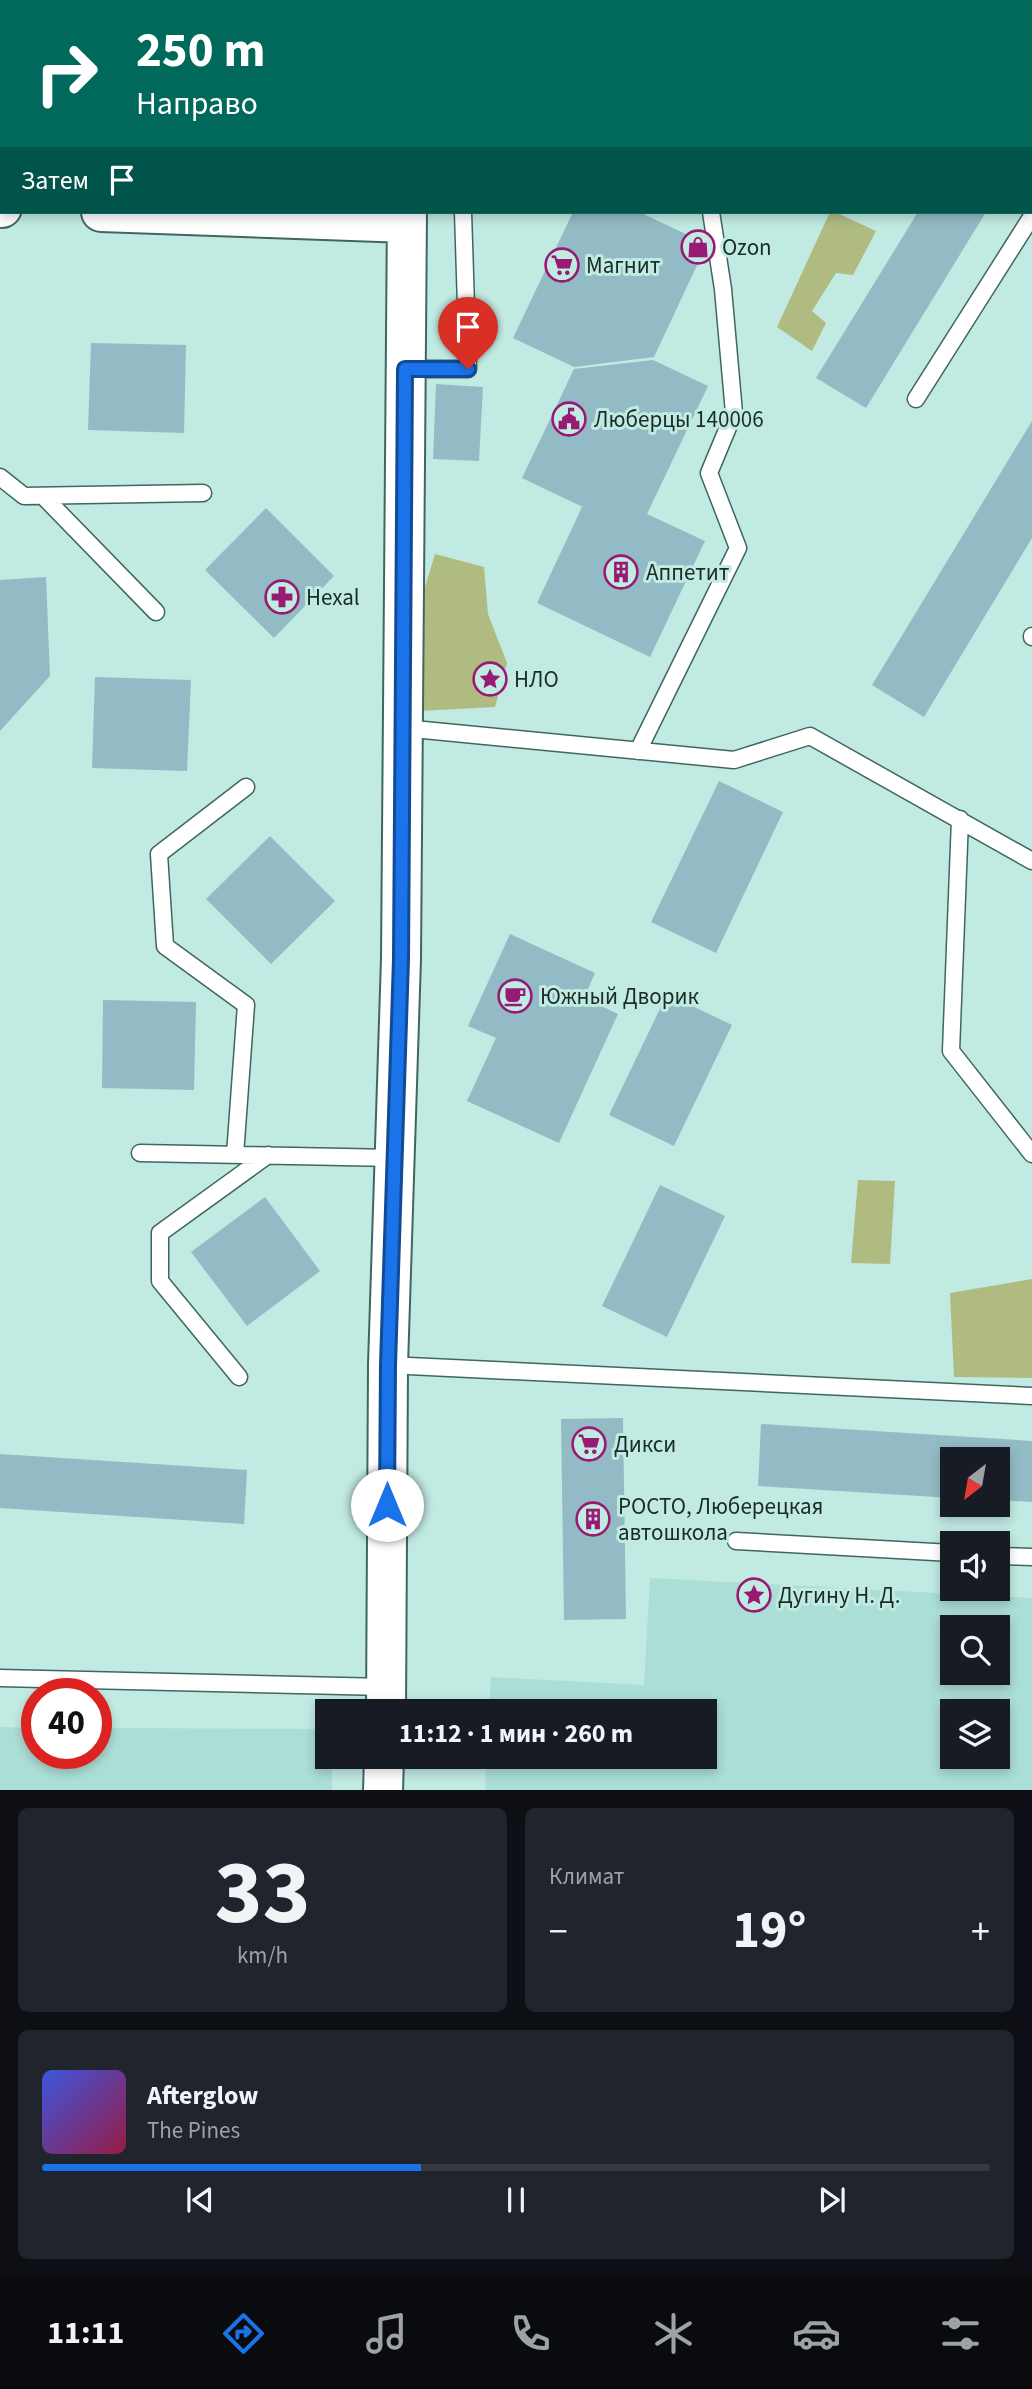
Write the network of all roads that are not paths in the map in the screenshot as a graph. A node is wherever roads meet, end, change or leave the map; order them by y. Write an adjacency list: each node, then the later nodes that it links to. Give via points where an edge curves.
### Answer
1 (229, 214): 5 (street)
2 (463, 214): 6 (lane, via 468,369)
3 (711, 214): 13 (lane, via 734,413 709,472 738,548)
4 (1032, 216): 7 (lane)
5 (407, 217): 6 (street)
6 (405, 369): 12 (street)
7 (916, 399)
8 (0, 477): 10 (lane, via 24,496)
9 (203, 493): 10 (lane)
10 (43, 496): 11 (lane)
11 (156, 612)
12 (403, 728): 13 (lane); 21 (street)
13 (638, 751): 15 (lane, via 734,760 810,736)
14 (246, 787): 19 (lane, via 159,854 165,946 246,1005)
15 (960, 819): 16 (lane); 18 (lane, via 951,1051)
16 (1032, 861)
17 (140, 1153): 19 (lane)
18 (1032, 1154)
19 (235, 1155): 20 (lane)
20 (268, 1155): 21 (lane); 23 (lane, via 160,1233 160,1281)
21 (394, 1157): 22 (street)
22 (388, 1365): 24 (lane); 30 (street)
23 (239, 1377)
24 (1032, 1396)
25 (736, 1541): 26 (lane)
26 (940, 1552)
27 (1010, 1557): 28 (lane)
28 (1032, 1558)
29 (0, 1678): 30 (lane)
30 (386, 1699)
31 (384, 1769): 32 (street)
32 (383, 1790)

